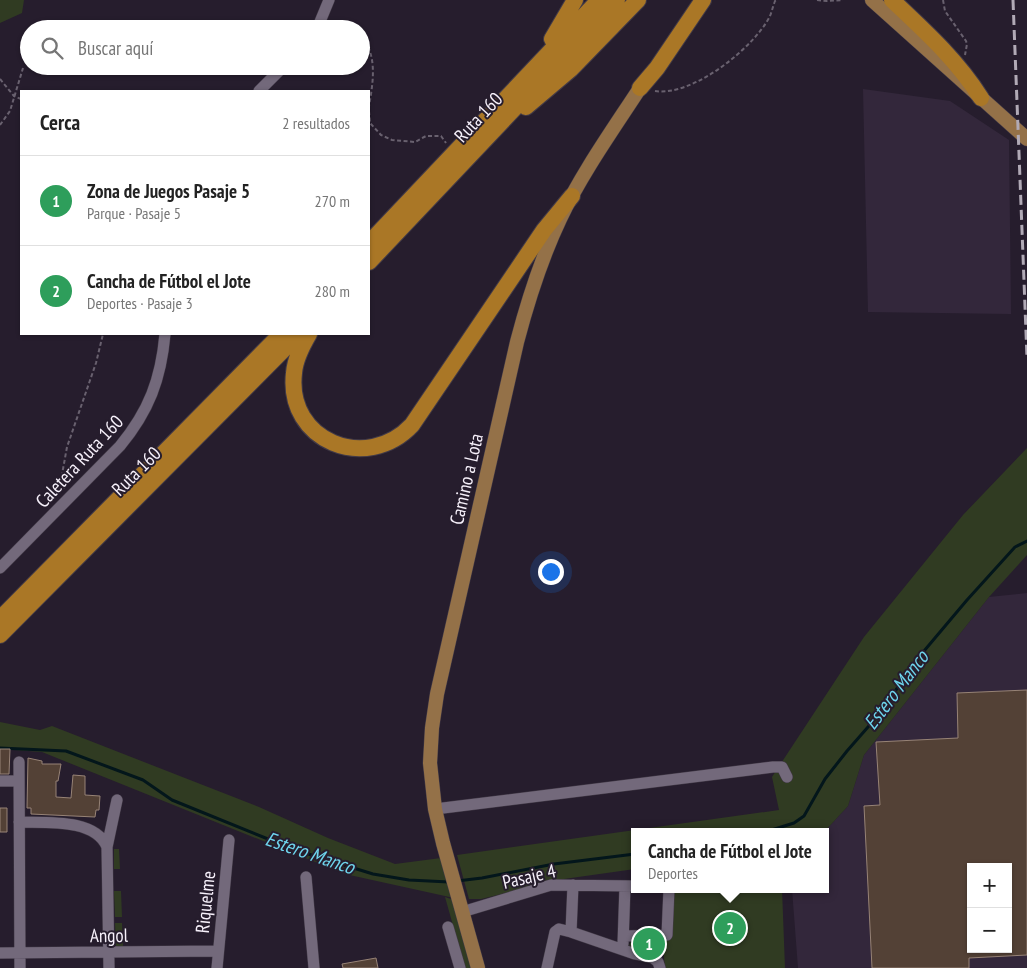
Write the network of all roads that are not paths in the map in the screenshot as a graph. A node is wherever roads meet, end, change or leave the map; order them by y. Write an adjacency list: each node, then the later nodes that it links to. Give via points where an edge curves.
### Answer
1 (330, 0): 10 (street)
2 (575, 0): 11 (highway)
3 (599, 0): 11 (highway, Ruta 160)
4 (617, 0): 16 (highway, Ruta 160)
5 (638, 0): 16 (highway, via 571,69)
6 (694, 0): 13 (highway)
7 (703, 0): 13 (highway)
8 (872, 0): 15 (main road)
9 (892, 0): 15 (highway, via 940,45)
10 (321, 20)
11 (530, 73): 19 (highway, Ruta 160)
12 (275, 75): 14 (street)
13 (640, 88): 18 (main road, Camino a Lota)
14 (260, 90)
15 (982, 98): 17 (main road)
16 (486, 138): 20 (highway, Ruta 160)
17 (1027, 139)
18 (572, 196): 24 (highway, via 544,230 412,425 392,441 369,448 341,446 322,438 305,422 296,400 294,374 298,356); 33 (main road, Camino a Lota, via 550,242 523,316 440,676 431,746)
19 (370, 242)
20 (370, 261)
21 (165, 335): 25 (street, Caletera Ruta 160, via 155,389 136,428)
22 (280, 335): 26 (highway, Ruta 160)
23 (298, 335): 27 (highway, Ruta 160)
24 (308, 335)
25 (0, 568)
26 (0, 619)
27 (0, 636)
28 (19, 762): 31 (street)
29 (787, 778): 33 (street, via 782,766)
30 (0, 781): 31 (street)
31 (18, 781): 34 (street)
32 (116, 800): 36 (street)
33 (435, 809): 41 (main road, Camino a Lota)
34 (19, 822): 36 (street, via 84,828 98,835); 48 (street)
35 (229, 840): 46 (street, Riquelme)
36 (107, 847): 49 (street)
37 (306, 877): 54 (street)
38 (573, 885): 39 (street, Pasaje 4); 41 (street, Pasaje 4, via 551,886); 43 (street)
39 (630, 886): 44 (street)
40 (669, 893): 44 (street, via 667,935)
41 (461, 907): 56 (main road, Camino a Lota)
42 (448, 927): 55 (street)
43 (571, 932): 45 (street); 57 (street, via 559,929 554,932)
44 (624, 936): 45 (street)
45 (623, 950): 50 (street, via 653,958)
46 (218, 951): 49 (street, Angol); 53 (street, Riquelme)
47 (0, 953): 48 (street, Angol)
48 (19, 953): 49 (street, Angol); 51 (street)
49 (109, 953): 52 (street)
50 (659, 965)
51 (20, 968)
52 (109, 968)
53 (217, 968)
54 (314, 968)
55 (460, 968)
56 (478, 968)
57 (546, 968)

